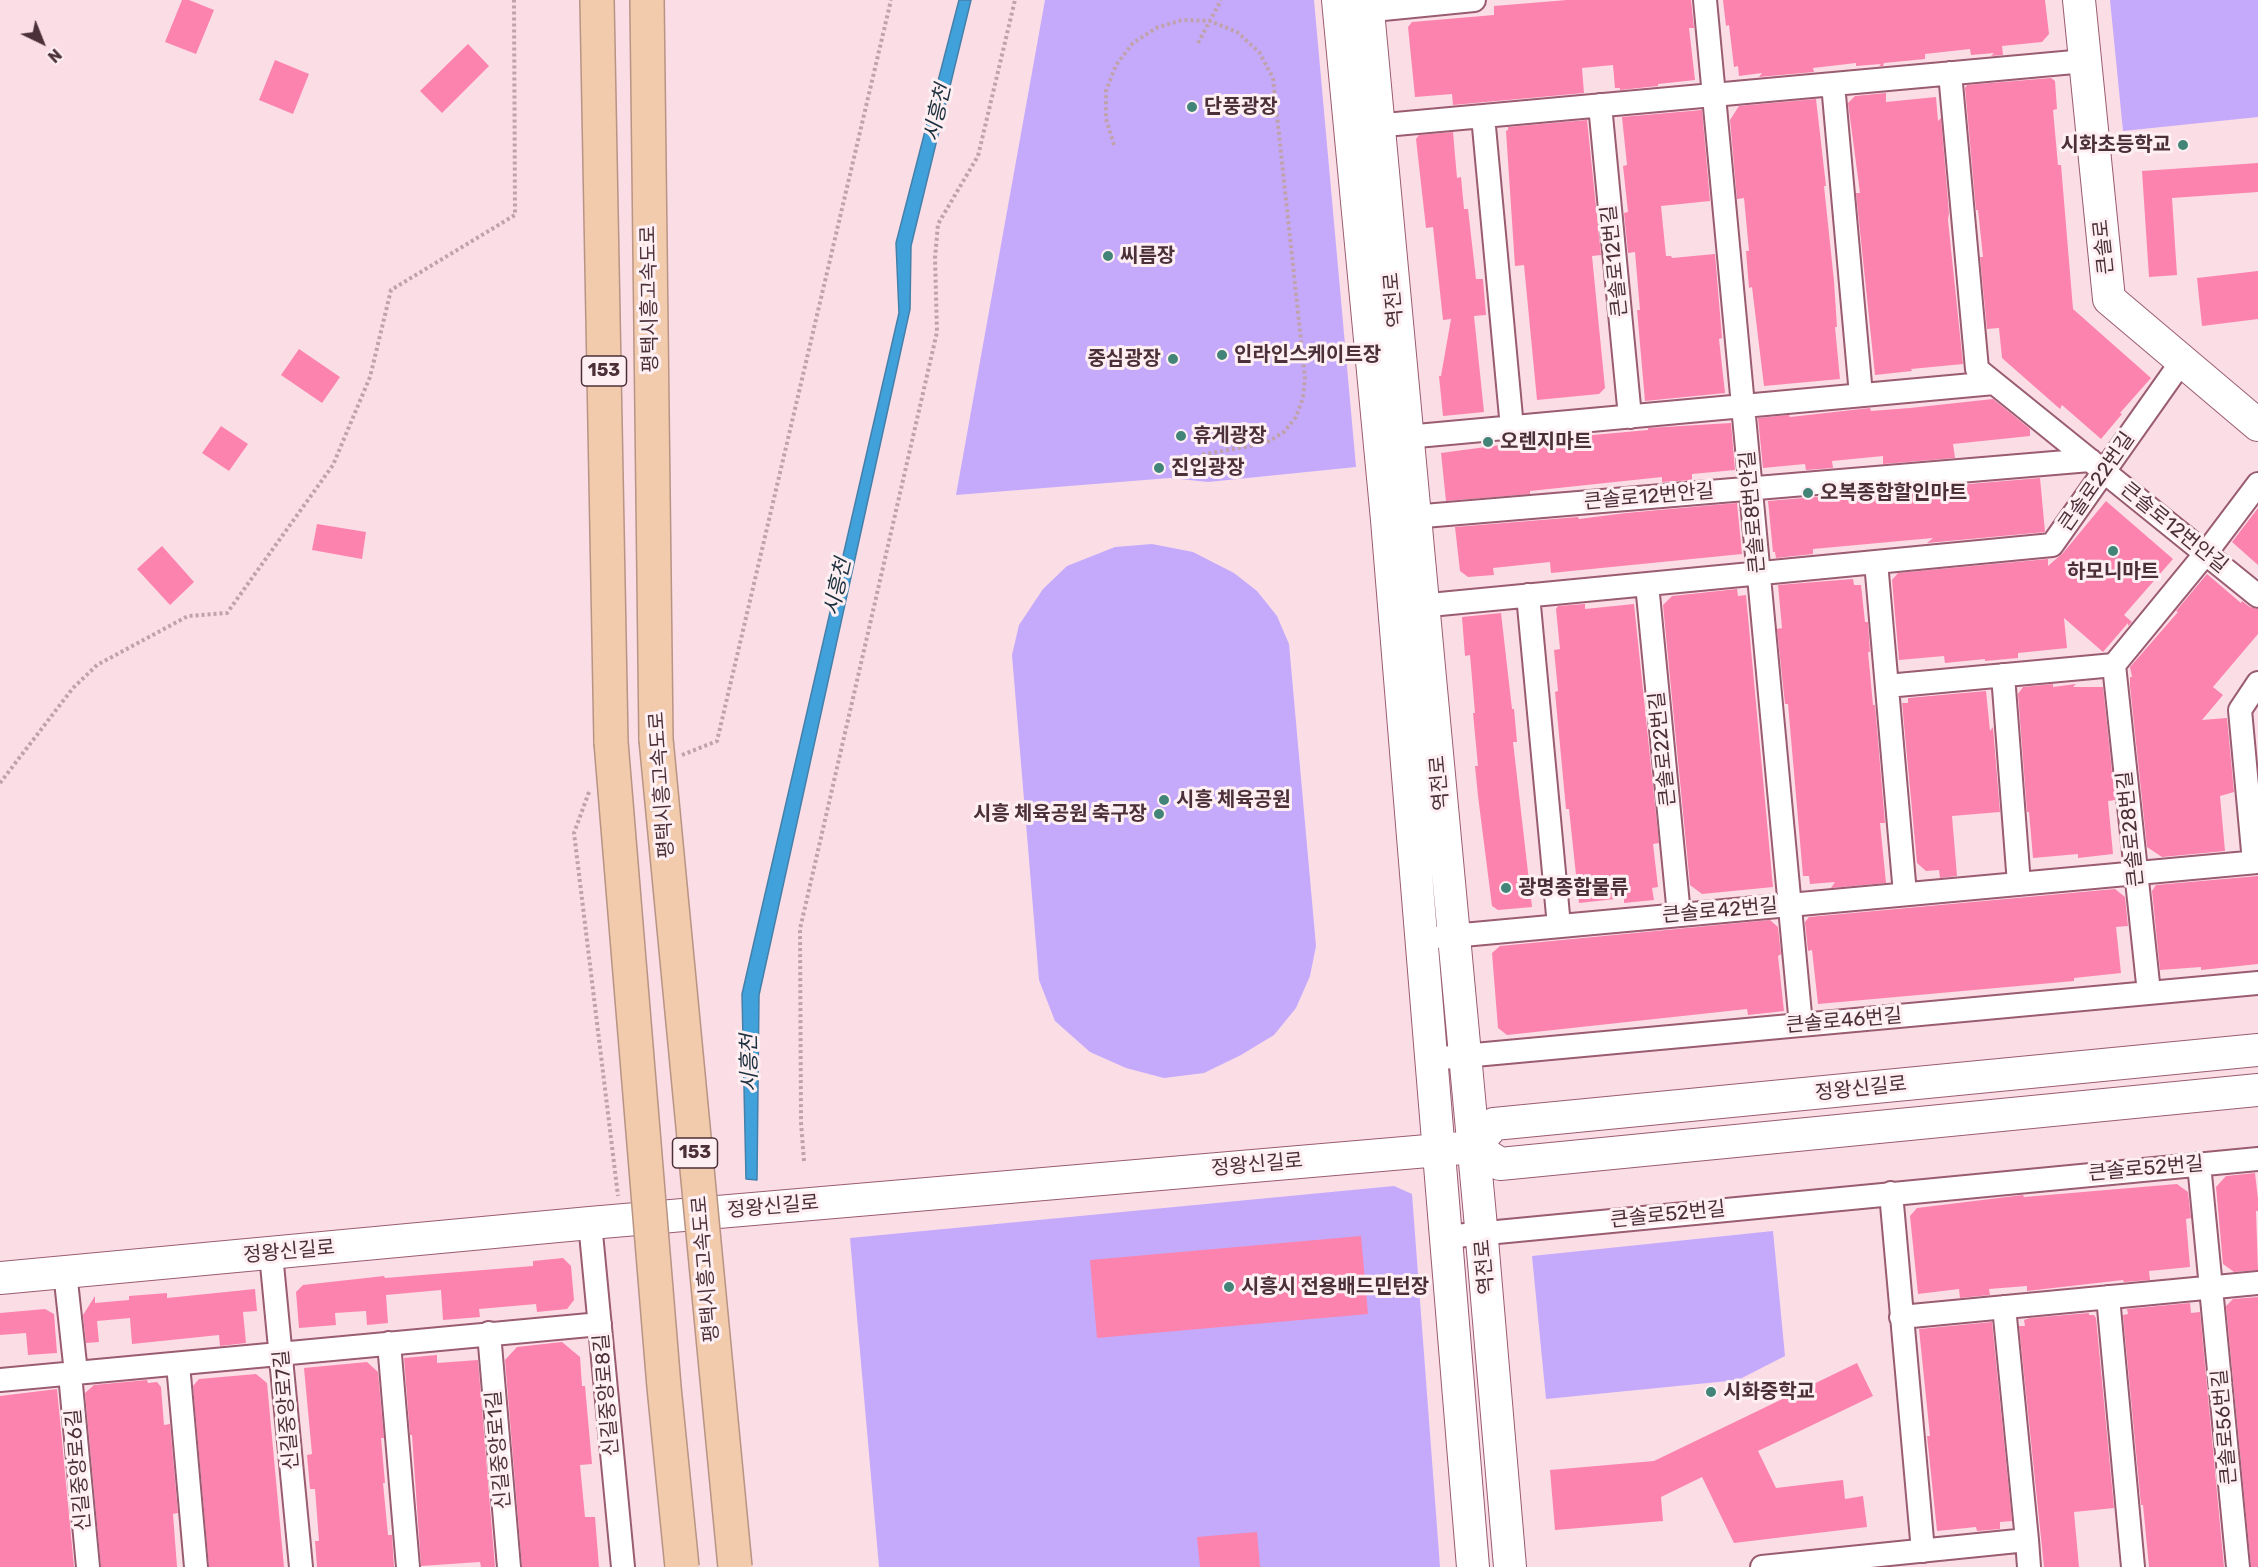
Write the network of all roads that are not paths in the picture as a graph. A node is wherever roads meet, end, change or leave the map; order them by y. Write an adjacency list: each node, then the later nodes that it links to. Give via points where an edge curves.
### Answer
1 (597, 0): 85 (highway, 153, bridge, via 611,742)
2 (646, 0): 86 (highway, 평택시흥고속도로 / 153, bridge, via 665,749)
3 (1474, 0): 6 (street)
4 (1705, 0): 10 (street, 큰솔로8번안길)
5 (2079, 0): 7 (street, 큰솔로)
6 (1353, 6): 13 (street, 역전로)
7 (2085, 61): 8 (street); 14 (street, 큰솔로, via 2109,299)
8 (1950, 73): 9 (street); 15 (street, 큰솔로12번안길, via 1977,369)
9 (1833, 84): 10 (street); 16 (street)
10 (1714, 95): 11 (street); 17 (street, 큰솔로8번안길)
11 (1600, 105): 12 (street); 18 (street, 큰솔로12번길)
12 (1483, 116): 13 (street); 20 (street)
13 (1364, 127): 21 (street, 역전로)
14 (2182, 362): 19 (street, 큰솔로); 22 (street, 큰솔로22번길)
15 (1994, 383): 16 (street); 22 (street, 큰솔로12번안길)
16 (1861, 395): 17 (street)
17 (1743, 406): 18 (street); 24 (street, 큰솔로8번안길)
18 (1630, 417): 20 (street)
19 (2258, 425)
20 (1512, 428): 21 (street)
21 (1393, 439): 25 (street, 역전로)
22 (2097, 466): 24 (street, 큰솔로12번안길); 26 (street, 큰솔로12번안길); 27 (street, 큰솔로22번길, via 2052,545)
23 (2258, 484): 26 (street)
24 (1750, 488): 25 (street, 큰솔로12번안길); 28 (street, 큰솔로8번안길)
25 (1401, 518): 32 (street, 역전로)
26 (2206, 553): 31 (street, 큰솔로12번안길); 33 (street)
27 (1876, 562): 28 (street, 큰솔로22번길); 36 (street)
28 (1758, 573): 29 (street, 큰솔로22번길); 41 (street, 큰솔로8번안길)
29 (1647, 584): 30 (street, 큰솔로22번길); 42 (street, 큰솔로22번길)
30 (1528, 595): 32 (street, 큰솔로22번길); 43 (street)
31 (2258, 596)
32 (1408, 607): 44 (street, 역전로); 45 (street, 역전로)
33 (2114, 664): 34 (street); 38 (street, 큰솔로28번길)
34 (2003, 675): 36 (street); 39 (street)
35 (2258, 683): 37 (street, via 2240,710)
36 (1887, 686): 40 (street)
37 (2256, 862): 38 (street, 큰솔로42번길)
38 (2136, 873): 39 (street, 큰솔로42번길); 47 (street, 큰솔로28번길)
39 (2019, 884): 40 (street, 큰솔로42번길)
40 (1905, 894): 41 (street, 큰솔로42번길)
41 (1789, 905): 42 (street, 큰솔로42번길); 48 (street, 큰솔로8번안길)
42 (1679, 915): 43 (street, 큰솔로42번길)
43 (1559, 926): 44 (street, 큰솔로42번길)
44 (1454, 936): 45 (street, 큰솔로42번길); 50 (street, 역전로)
45 (1421, 939): 51 (street, 역전로)
46 (2258, 983): 47 (street, 큰솔로46번길)
47 (2149, 993): 48 (street, 큰솔로46번길)
48 (1801, 1025): 50 (street, 큰솔로46번길)
49 (2258, 1050): 53 (street, 정왕신길로, via 1494,1124)
50 (1465, 1056): 51 (street, 큰솔로46번길); 53 (street, 역전로)
51 (1431, 1059): 54 (street, 역전로)
52 (2258, 1090): 53 (street, 정왕신길로, via 1500,1164)
53 (1474, 1147): 54 (street, 정왕신길로); 59 (street, 역전로)
54 (1438, 1150): 58 (street, 정왕신길로); 60 (street, 역전로)
55 (2258, 1159): 56 (street, 큰솔로52번길)
56 (2199, 1164): 57 (street, 큰솔로52번길); 65 (street, 큰솔로56번길)
57 (1891, 1193): 59 (street, 큰솔로52번길); 68 (street)
58 (590, 1223): 61 (street, 정왕신길로); 69 (street, 신길중앙로8길)
59 (1482, 1233): 60 (street, 큰솔로52번길); 88 (street, 역전로)
60 (1445, 1237): 87 (street, 역전로)
61 (272, 1254): 62 (street, 정왕신길로); 72 (street, 신길중앙로7길)
62 (65, 1272): 63 (street, 정왕신길로); 74 (street, 신길중앙로6길)
63 (0, 1278)
64 (2258, 1283): 65 (street)
65 (2212, 1287): 66 (street); 92 (street, 큰솔로56번길)
66 (2108, 1298): 67 (street); 91 (street)
67 (2004, 1307): 68 (street); 76 (street)
68 (1901, 1317): 77 (street)
69 (600, 1324): 70 (street); 84 (street, 신길중앙로8길)
70 (489, 1334): 71 (street); 83 (street, 신길중앙로1길)
71 (389, 1343): 72 (street); 82 (street)
72 (282, 1353): 73 (street); 81 (street, 신길중앙로7길)
73 (178, 1364): 74 (street); 80 (street)
74 (73, 1374): 75 (street); 79 (street, 신길중앙로6길)
75 (0, 1380)
76 (2027, 1540): 77 (street); 90 (street)
77 (1923, 1551): 78 (street)
78 (1823, 1564): 89 (street)
79 (88, 1567)
80 (196, 1567)
81 (301, 1567)
82 (408, 1567)
83 (509, 1567)
84 (622, 1567)
85 (682, 1567)
86 (735, 1567)
87 (1473, 1567)
88 (1510, 1567)
89 (1762, 1567)
90 (2030, 1567)
91 (2133, 1567)
92 (2238, 1567)

